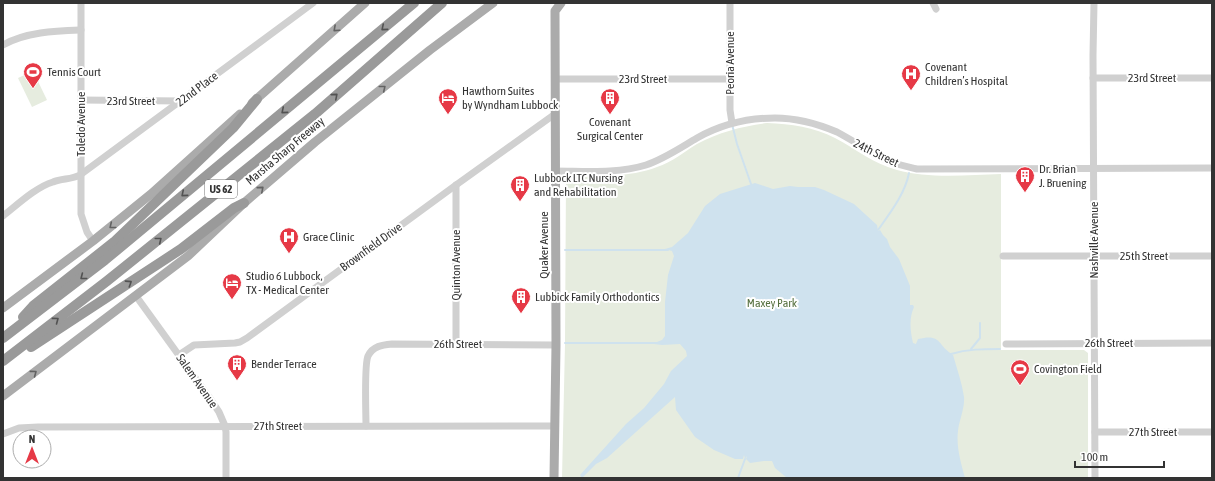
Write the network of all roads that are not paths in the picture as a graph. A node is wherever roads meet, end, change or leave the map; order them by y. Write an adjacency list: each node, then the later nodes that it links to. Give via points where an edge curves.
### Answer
1 (81, 3): 12 (street, Toledo Avenue)
2 (313, 3): 20 (street, 22nd Place)
3 (365, 3): 18 (main road, one-way to 18)
4 (414, 3): 36 (highway, US 62, one-way to 36, via 105,260)
5 (444, 3): 43 (highway, Marsha Sharp Freeway / US 62, one-way to 5, via 315,114)
6 (493, 3): 28 (main road, Marsha Sharp Freeway, one-way to 6, via 315,142)
7 (549, 3): 11 (main road)
8 (561, 3): 11 (main road)
9 (730, 3): 17 (street, Peoria Avenue)
10 (1094, 3): 14 (street, Nashville Avenue)
11 (556, 11): 16 (main road, Quaker Avenue)
12 (81, 30): 13 (street, via 34,34); 19 (street, Toledo Avenue)
13 (3, 45)
14 (1093, 78): 15 (street, 23rd Street); 24 (street, Nashville Avenue)
15 (1212, 78)
16 (556, 79): 17 (street, 23rd Street); 21 (main road, Quaker Avenue)
17 (730, 79): 22 (street, Peoria Avenue)
18 (257, 99): 30 (main road, one-way to 30, via 151,194); 36 (highway, via 233,128 114,242 33,306)
19 (81, 100): 20 (street, 23rd Street); 26 (street, Toledo Avenue)
20 (182, 101): 26 (street, 22nd Place)
21 (556, 114): 25 (main road, Quaker Avenue); 27 (street, Brownfield Drive)
22 (732, 123): 24 (street, 24th Street, via 759,118 807,122 838,133 883,159 916,168); 25 (street, 24th Street, via 698,137 660,159 635,168)
23 (1212, 168): 24 (street, 24th Street)
24 (1093, 169): 32 (street, Nashville Avenue)
25 (556, 170): 41 (main road, Quaker Avenue)
26 (80, 175): 29 (street, via 42,187); 30 (street, Toledo Avenue, via 82,220)
27 (456, 185): 39 (street, Quinton Avenue); 42 (street, Brownfield Drive, via 247,338 235,343 194,344)
28 (244, 203): 34 (main road, Marsha Sharp Freeway, via 188,256); 44 (highway, one-way to 28, via 181,249)
29 (3, 216)
30 (93, 241): 35 (main road)
31 (1003, 256): 32 (street, 25th Street)
32 (1094, 256): 33 (street, 25th Street); 37 (street, Nashville Avenue)
33 (1212, 256)
34 (136, 296): 42 (street, Salem Avenue); 45 (main road, Marsha Sharp Freeway, one-way to 34)
35 (3, 308)
36 (7, 335)
37 (1094, 343): 38 (street, 26th Street); 40 (street, 26th Street); 49 (street, Nashville Avenue)
38 (1212, 343)
39 (456, 344): 41 (street, 26th Street); 47 (street, 26th Street, via 384,345 375,348 367,359)
40 (1006, 344)
41 (556, 345): 48 (main road, Quaker Avenue)
42 (179, 355): 46 (street, Salem Avenue, via 219,412)
43 (3, 361)
44 (3, 365)
45 (3, 396)
46 (225, 426): 47 (street, 27th Street); 51 (street, 27th Street, via 38,426 19,428); 52 (street, Salem Avenue)
47 (366, 426): 48 (street, 27th Street)
48 (555, 426): 53 (main road, Quaker Avenue)
49 (1095, 432): 50 (street, 27th Street); 54 (street, Nashville Avenue)
50 (1212, 432)
51 (3, 434)
52 (226, 478)
53 (554, 478)
54 (1095, 478)

